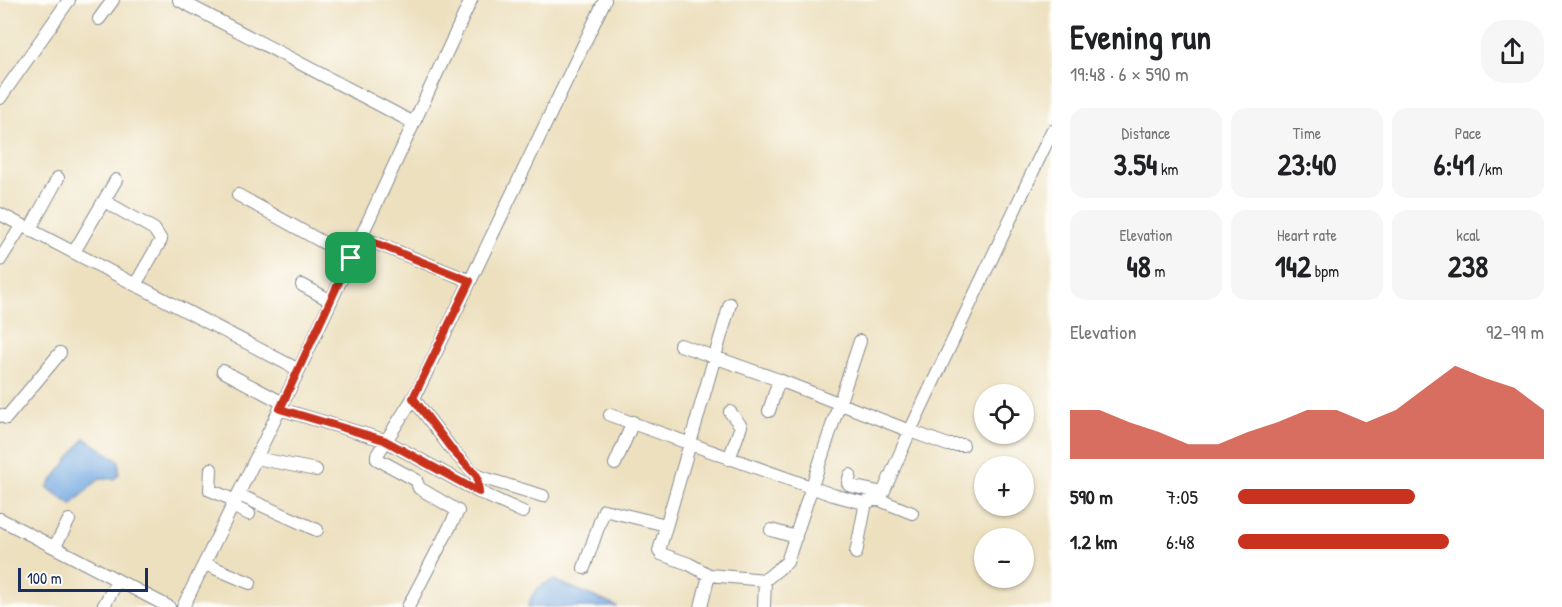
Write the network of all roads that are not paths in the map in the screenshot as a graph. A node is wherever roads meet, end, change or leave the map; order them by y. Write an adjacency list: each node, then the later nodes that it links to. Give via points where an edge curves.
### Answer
1 (69, 0): 7 (street)
2 (112, 0): 6 (street)
3 (179, 0): 8 (street)
4 (471, 0): 8 (street)
5 (605, 0): 21 (street)
6 (99, 19)
7 (0, 98)
8 (414, 123): 17 (street)
9 (1052, 131): 10 (street)
10 (1048, 149): 41 (street)
11 (58, 178): 16 (street)
12 (116, 180): 14 (street)
13 (238, 195): 19 (street)
14 (104, 201): 18 (street); 22 (street, via 160,235 161,240)
15 (0, 214): 16 (street)
16 (26, 227): 18 (street); 20 (street)
17 (360, 237): 19 (street); 21 (street)
18 (74, 252): 22 (street)
19 (351, 258): 24 (street)
20 (0, 260)
21 (470, 281): 33 (street)
22 (135, 285): 30 (street)
23 (302, 285): 24 (street)
24 (331, 301): 30 (street)
25 (730, 304): 29 (street)
26 (860, 341): 34 (street)
27 (680, 345): 29 (street)
28 (60, 353): 39 (street, via 6,418)
29 (713, 358): 32 (street); 43 (street)
30 (299, 370): 35 (street)
31 (223, 371): 35 (street)
32 (779, 380): 34 (street); 36 (street)
33 (413, 398): 42 (street); 51 (street)
34 (840, 403): 41 (street); 52 (street)
35 (281, 406): 42 (street); 45 (street)
36 (769, 411)
37 (730, 412): 46 (street, via 741,426)
38 (610, 415): 40 (street)
39 (0, 416)
40 (633, 422): 43 (street); 47 (street)
41 (910, 431): 44 (street, via 948,445); 55 (street)
42 (384, 440): 53 (street); 77 (street, via 377,459 416,480 419,488 458,511)
43 (689, 443): 46 (street); 62 (street)
44 (963, 445)
45 (256, 458): 49 (street); 56 (street)
46 (729, 459): 52 (street)
47 (615, 464)
48 (211, 469): 56 (street, via 210,490)
49 (316, 470)
50 (850, 475): 55 (street, via 851,486)
51 (477, 476): 53 (street); 54 (street)
52 (811, 488): 55 (street); 65 (street)
53 (479, 492): 57 (street)
54 (543, 496)
55 (876, 498): 58 (street); 67 (street)
56 (236, 501): 59 (street); 63 (street); 68 (street)
57 (523, 512)
58 (912, 513)
59 (249, 514)
60 (0, 519): 66 (street)
61 (69, 520): 66 (street)
62 (666, 525): 69 (street, via 604,510); 70 (street, via 661,554)
63 (316, 530)
64 (771, 530): 65 (street)
65 (796, 537): 71 (street, via 787,562)
66 (55, 546): 72 (street)
67 (856, 553)
68 (205, 564): 73 (street); 76 (street)
69 (584, 568)
70 (709, 575): 71 (street); 78 (street)
71 (765, 580): 79 (street)
72 (117, 582): 74 (street); 75 (street)
73 (250, 583)
74 (103, 607)
75 (169, 607)
76 (183, 607)
77 (408, 607)
78 (701, 607)
79 (764, 607)

